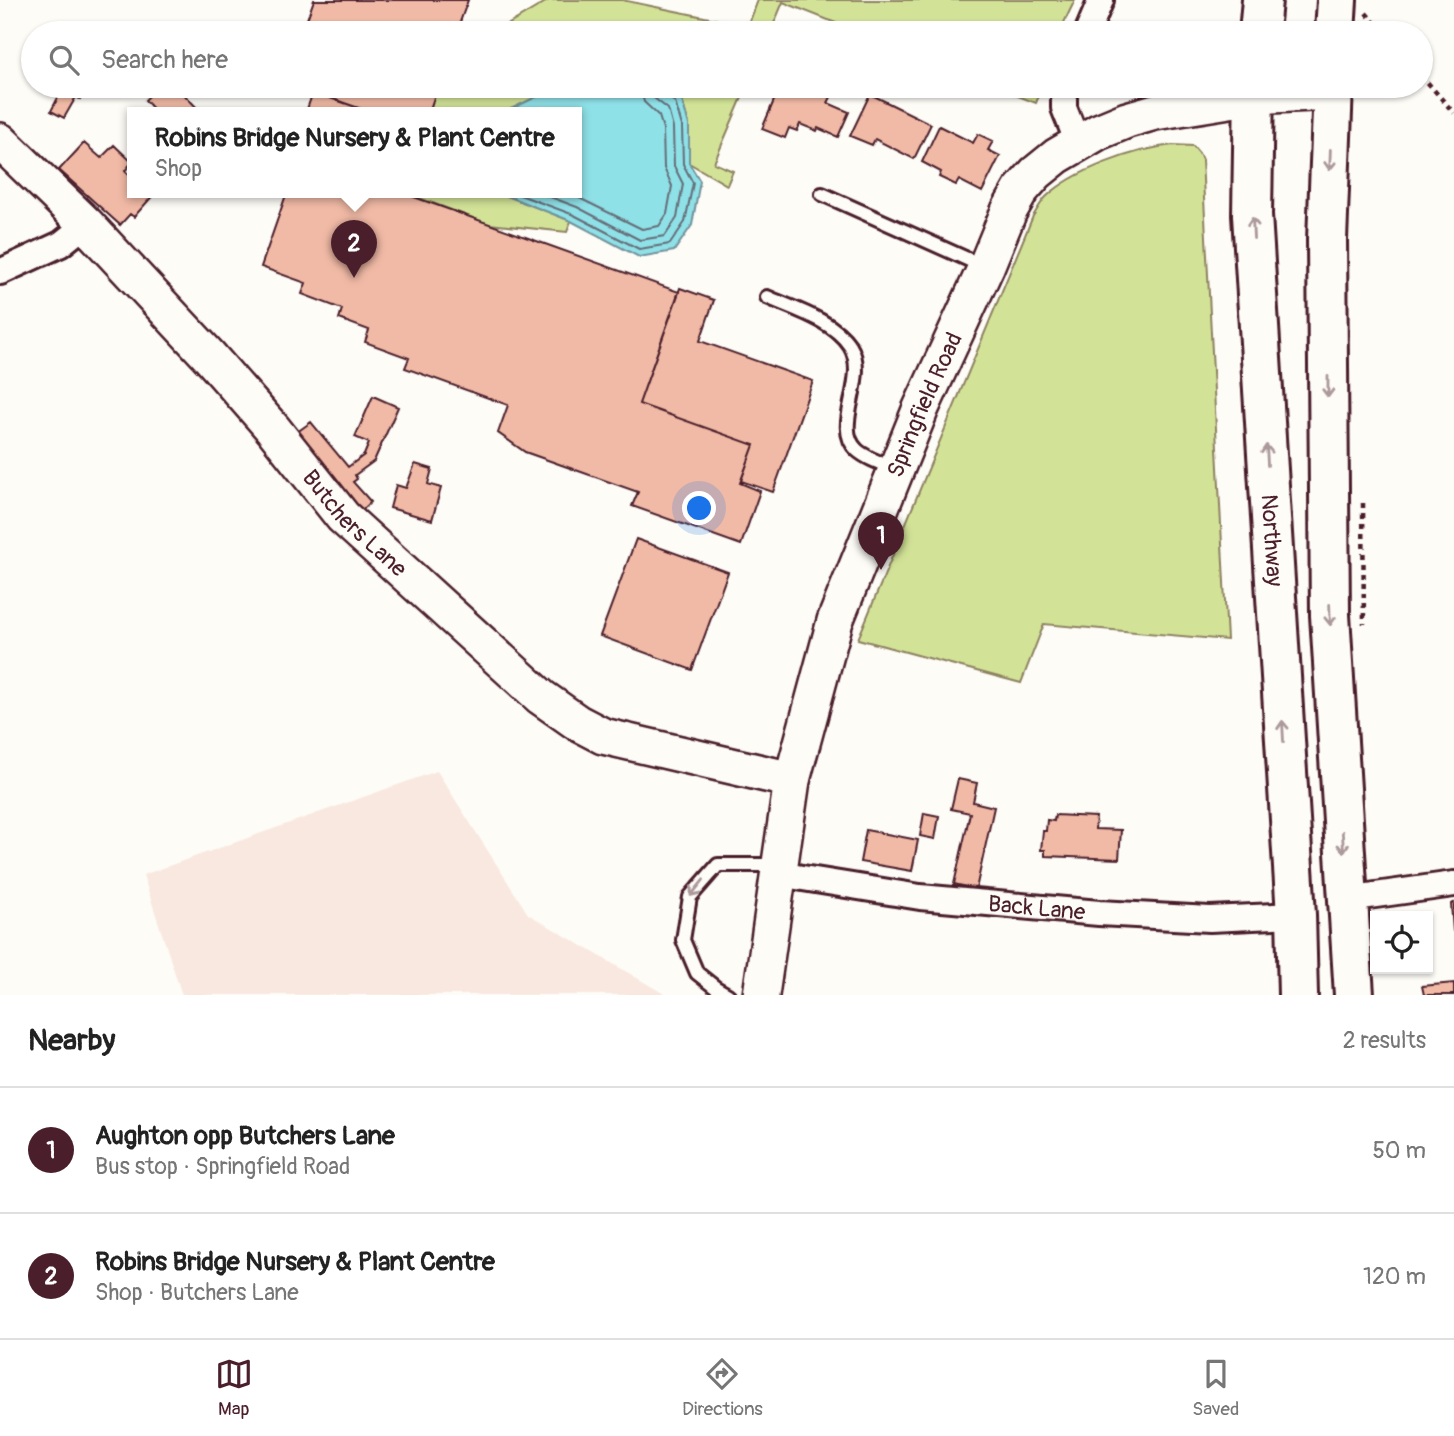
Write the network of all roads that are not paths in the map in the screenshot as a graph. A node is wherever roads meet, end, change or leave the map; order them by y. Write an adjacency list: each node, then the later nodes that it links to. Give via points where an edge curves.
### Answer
1 (1101, 0): 3 (street)
2 (1262, 0): 4 (highway)
3 (1092, 21)
4 (1260, 21)
5 (1064, 98): 10 (street)
6 (1221, 98): 10 (street, Springfield Road, via 1128,120)
7 (1254, 98): 18 (highway, Northway, one-way to 7, via 1252,215)
8 (1333, 98): 17 (highway, one-way to 17, via 1327,240 1330,601)
9 (0, 141): 12 (street, Butchers Lane)
10 (1079, 143): 13 (street, Springfield Road, via 1036,173 1021,190)
11 (822, 194): 13 (lane)
12 (86, 224): 14 (street, via 61,244); 19 (street, Butchers Lane, via 244,395 344,517 541,697 603,736)
13 (986, 267): 16 (street, Springfield Road)
14 (0, 272)
15 (767, 297): 16 (lane, via 835,329 851,348 858,375 847,424 851,442 864,455)
16 (896, 469): 19 (street, Springfield Road, via 835,621)
17 (1339, 773): 18 (highway); 22 (highway, one-way to 22)
18 (1286, 778): 23 (highway, Northway)
19 (792, 780): 20 (street, Springfield Road)
20 (779, 869): 23 (street, Back Lane, via 920,897 1126,916); 24 (lane, one-way to 24, via 718,865 690,897 683,940 697,973); 25 (street, Springfield Road)
21 (1454, 884): 22 (street)
22 (1347, 898): 27 (highway)
23 (1296, 915): 26 (highway, Northway)
24 (728, 995)
25 (761, 995)
26 (1298, 995)
27 (1354, 995)

